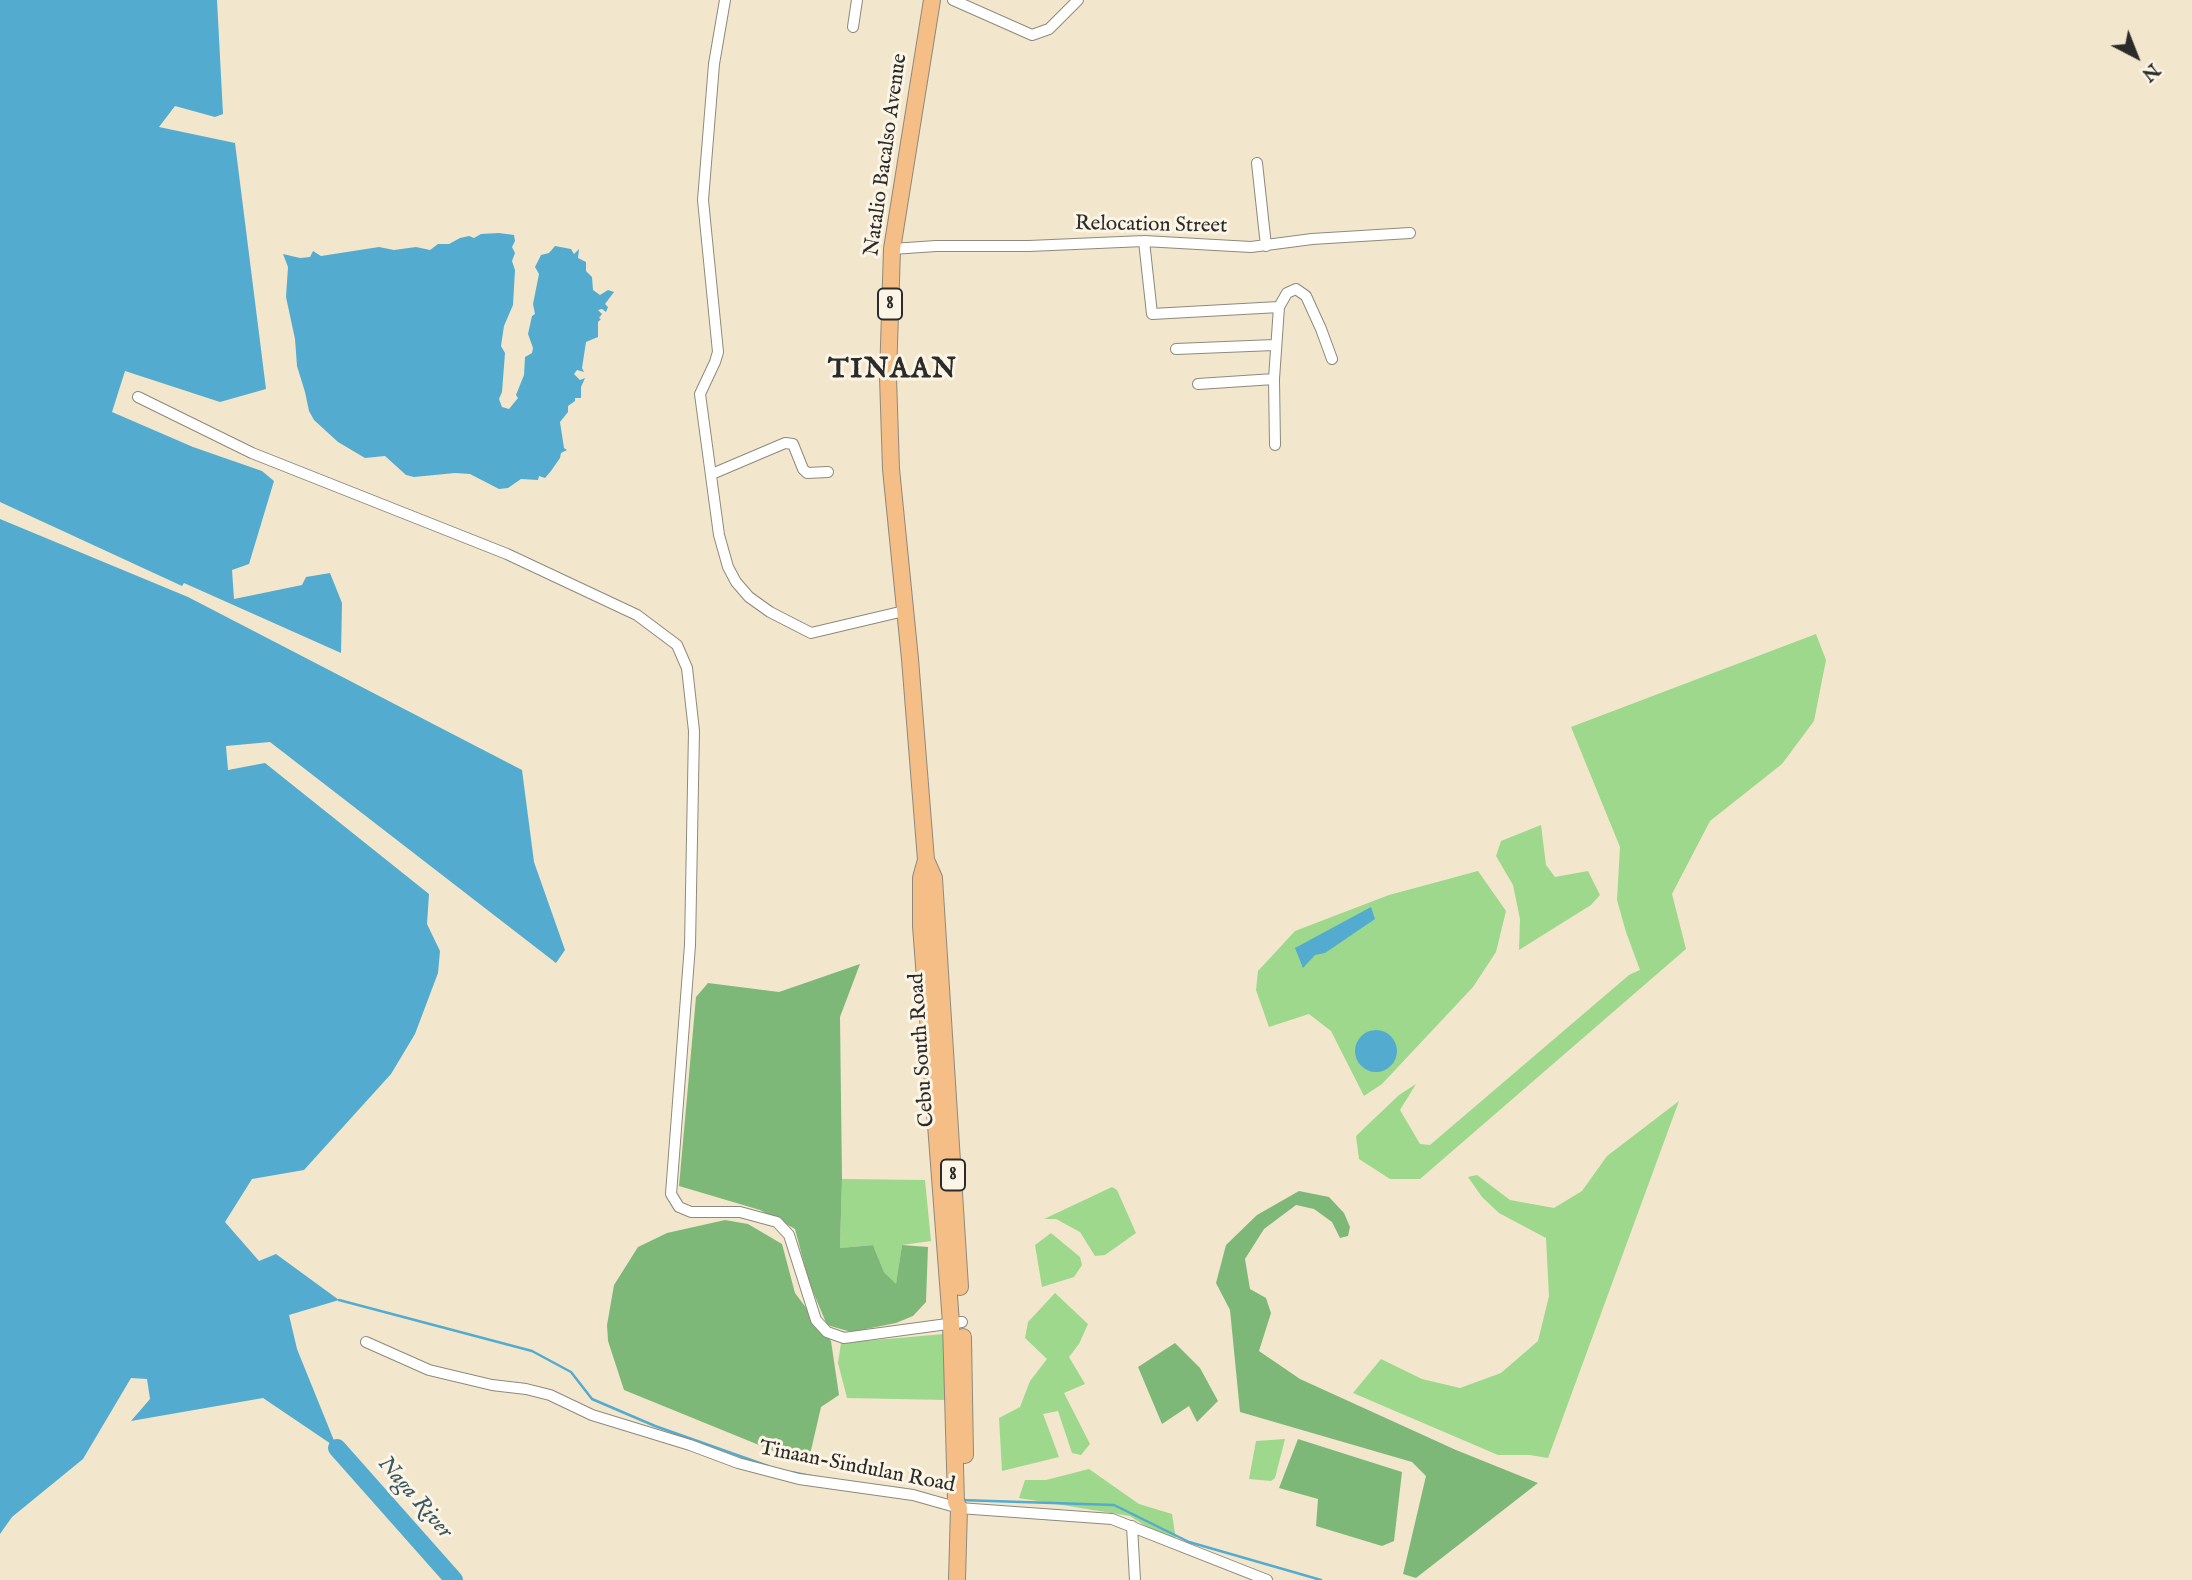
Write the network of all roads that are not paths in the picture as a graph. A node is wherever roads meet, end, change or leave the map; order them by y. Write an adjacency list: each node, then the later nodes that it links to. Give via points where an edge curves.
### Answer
1 (725, 0): 21 (street, via 714,64 703,201 718,352 700,394)
2 (858, 0): 6 (street)
3 (932, 0): 11 (highway, Natalio Bacalso Avenue / 8)
4 (953, 0): 5 (street, via 1032,35 1049,29)
5 (1077, 0)
6 (853, 27)
7 (1257, 163): 10 (street)
8 (1410, 233): 10 (street, Relocation Street)
9 (1144, 241): 10 (street, Relocation Street); 11 (street, Relocation Street); 12 (street, via 1152,314)
10 (1266, 246)
11 (892, 249): 22 (highway, Natalio Bacalso Avenue / 8, via 891,470)
12 (1279, 307): 13 (street); 15 (street, via 1287,293 1296,289 1306,296)
13 (1274, 345): 14 (street); 16 (street)
14 (1176, 349)
15 (1332, 359)
16 (1274, 379): 17 (street); 19 (street)
17 (1198, 384)
18 (138, 397): 23 (street, via 252,453 507,554 637,615 677,645 688,668 694,731 690,945 671,1194 679,1207 691,1212 740,1212 776,1222 789,1234 816,1320 827,1332 844,1338)
19 (1275, 445)
20 (828, 472): 21 (street, via 807,473 793,444 785,443)
21 (712, 474): 22 (street, via 728,567 749,597 769,612 811,634)
22 (904, 611): 23 (highway, Cebu South Road / 8, via 926,860 934,878)
23 (957, 1323): 25 (highway, Cebu South Road / 8, via 966,1402)
24 (366, 1342): 25 (street, Tinaan-Sindulan Road, via 429,1370 550,1395 600,1418 738,1463 799,1479)
25 (960, 1499): 26 (street, Tinaan-Sindulan Road, via 1112,1519); 27 (highway, Cebu South Road / 8)
26 (1132, 1526): 28 (street); 29 (street, Tinaan-Sindulan Road)
27 (957, 1580)
28 (1135, 1580)
29 (1267, 1580)

